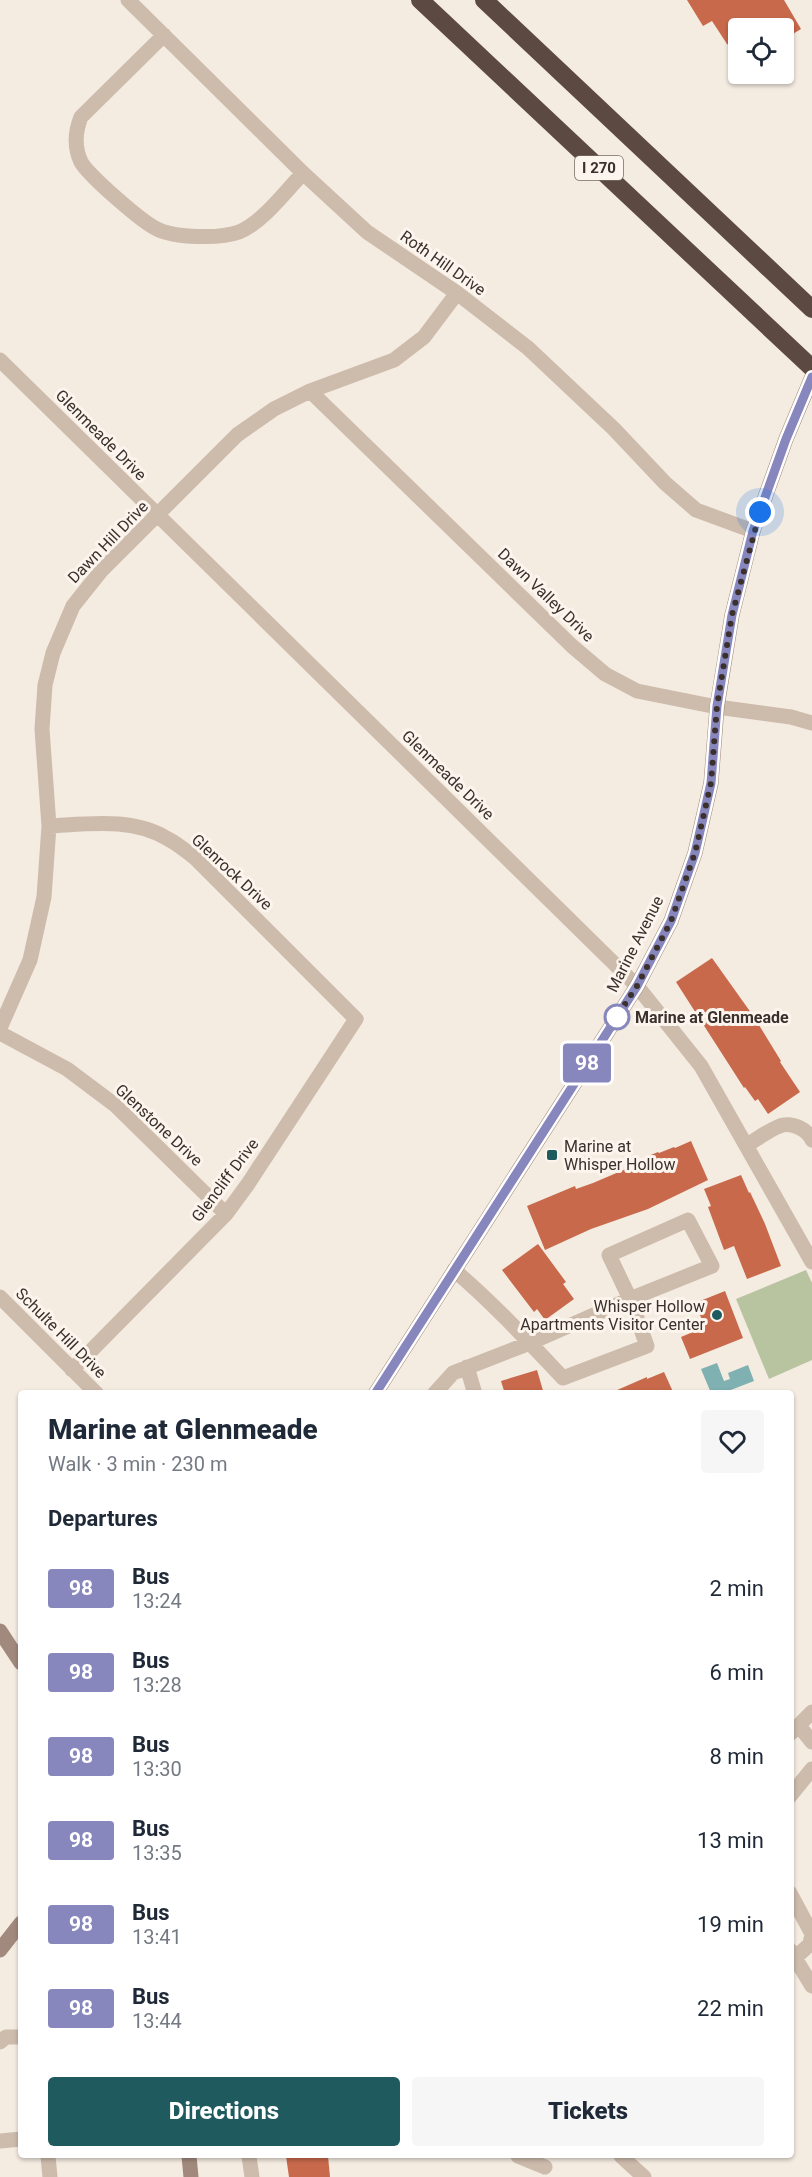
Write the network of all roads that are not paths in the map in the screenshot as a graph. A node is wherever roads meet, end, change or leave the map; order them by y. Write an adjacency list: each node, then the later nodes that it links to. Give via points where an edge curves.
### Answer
1 (128, 0): 4 (street, Roth Hill Drive)
2 (420, 0): 9 (highway, I 270)
3 (484, 0): 7 (highway, I 270)
4 (164, 35): 5 (street, Roth Hill Drive); 5 (street, via 81,117 75,131 76,146 90,173 157,229 176,235 214,236 238,233 253,224)
5 (303, 173): 6 (street, Roth Hill Drive, via 367,232)
6 (457, 293): 11 (street, Dawn Hill Drive, via 424,337 394,360); 13 (street, Roth Hill Drive, via 528,348 696,510)
7 (806, 303)
8 (0, 360): 12 (street, Glenmeade Drive)
9 (812, 368)
10 (812, 377): 13 (main road, Marine Avenue)
11 (310, 390): 12 (street, Dawn Hill Drive, via 237,435); 14 (street, Dawn Valley Drive, via 605,674 637,691)
12 (158, 516): 16 (street, Dawn Hill Drive, via 101,572 74,606 53,653 45,685 42,729); 17 (street, Glenmeade Drive)
13 (753, 531): 14 (main road, Marine Avenue, via 732,615)
14 (717, 706): 15 (street, Dawn Valley Drive); 17 (main road, Marine Avenue, via 711,783 695,853 671,921)
15 (812, 723)
16 (49, 826): 18 (street, Glenrock Drive, via 110,823 142,828 167,838 195,858); 19 (street, Dawn Hill Drive, via 44,897 30,960)
17 (637, 986): 22 (street, Glenmeade Drive, via 701,1066); 25 (main road, Marine Avenue)
18 (356, 1019): 23 (street, Glencliff Drive)
19 (0, 1028)
20 (0, 1033): 23 (street, Glenstone Drive, via 67,1069 115,1105)
21 (812, 1140): 22 (street, via 796,1126 782,1125)
22 (747, 1145): 24 (street, Glenmeade Drive)
23 (226, 1214): 30 (street, Glencliff Drive)
24 (812, 1262)
25 (454, 1270): 28 (street); 32 (main road, Marine Avenue)
26 (0, 1297): 30 (street, Schulte Hill Drive)
27 (630, 1299): 27 (street, via 712,1266 688,1220 609,1255); 28 (street); 28 (street, via 647,1346 563,1378)
28 (530, 1343): 29 (street)
29 (467, 1367): 33 (street, via 453,1373); 34 (street)
30 (72, 1370): 31 (street, Schulte Hill Drive)
31 (93, 1390)
32 (378, 1390)
33 (438, 1390)
34 (474, 1390)
35 (0, 1631): 36 (main road)
36 (18, 1658)
37 (812, 1712): 38 (street)
38 (795, 1730): 39 (street)
39 (812, 1742)
40 (812, 1770): 41 (street)
41 (794, 1791)
42 (794, 1900): 44 (street)
43 (18, 1927): 45 (main road)
44 (812, 1934): 46 (street, via 810,1944)
45 (0, 1950)
46 (794, 1953)
47 (794, 1956): 48 (street)
48 (812, 1986)
49 (18, 2037): 50 (street, via 6,2037)
50 (0, 2042)
51 (18, 2139): 52 (street)
52 (0, 2141)
53 (48, 2158): 59 (street)
54 (189, 2158): 60 (main road)
55 (249, 2158): 61 (street)
56 (523, 2158): 58 (street)
57 (623, 2158): 62 (street)
58 (545, 2167)
59 (50, 2177)
60 (191, 2177)
61 (252, 2177)
62 (644, 2177)

